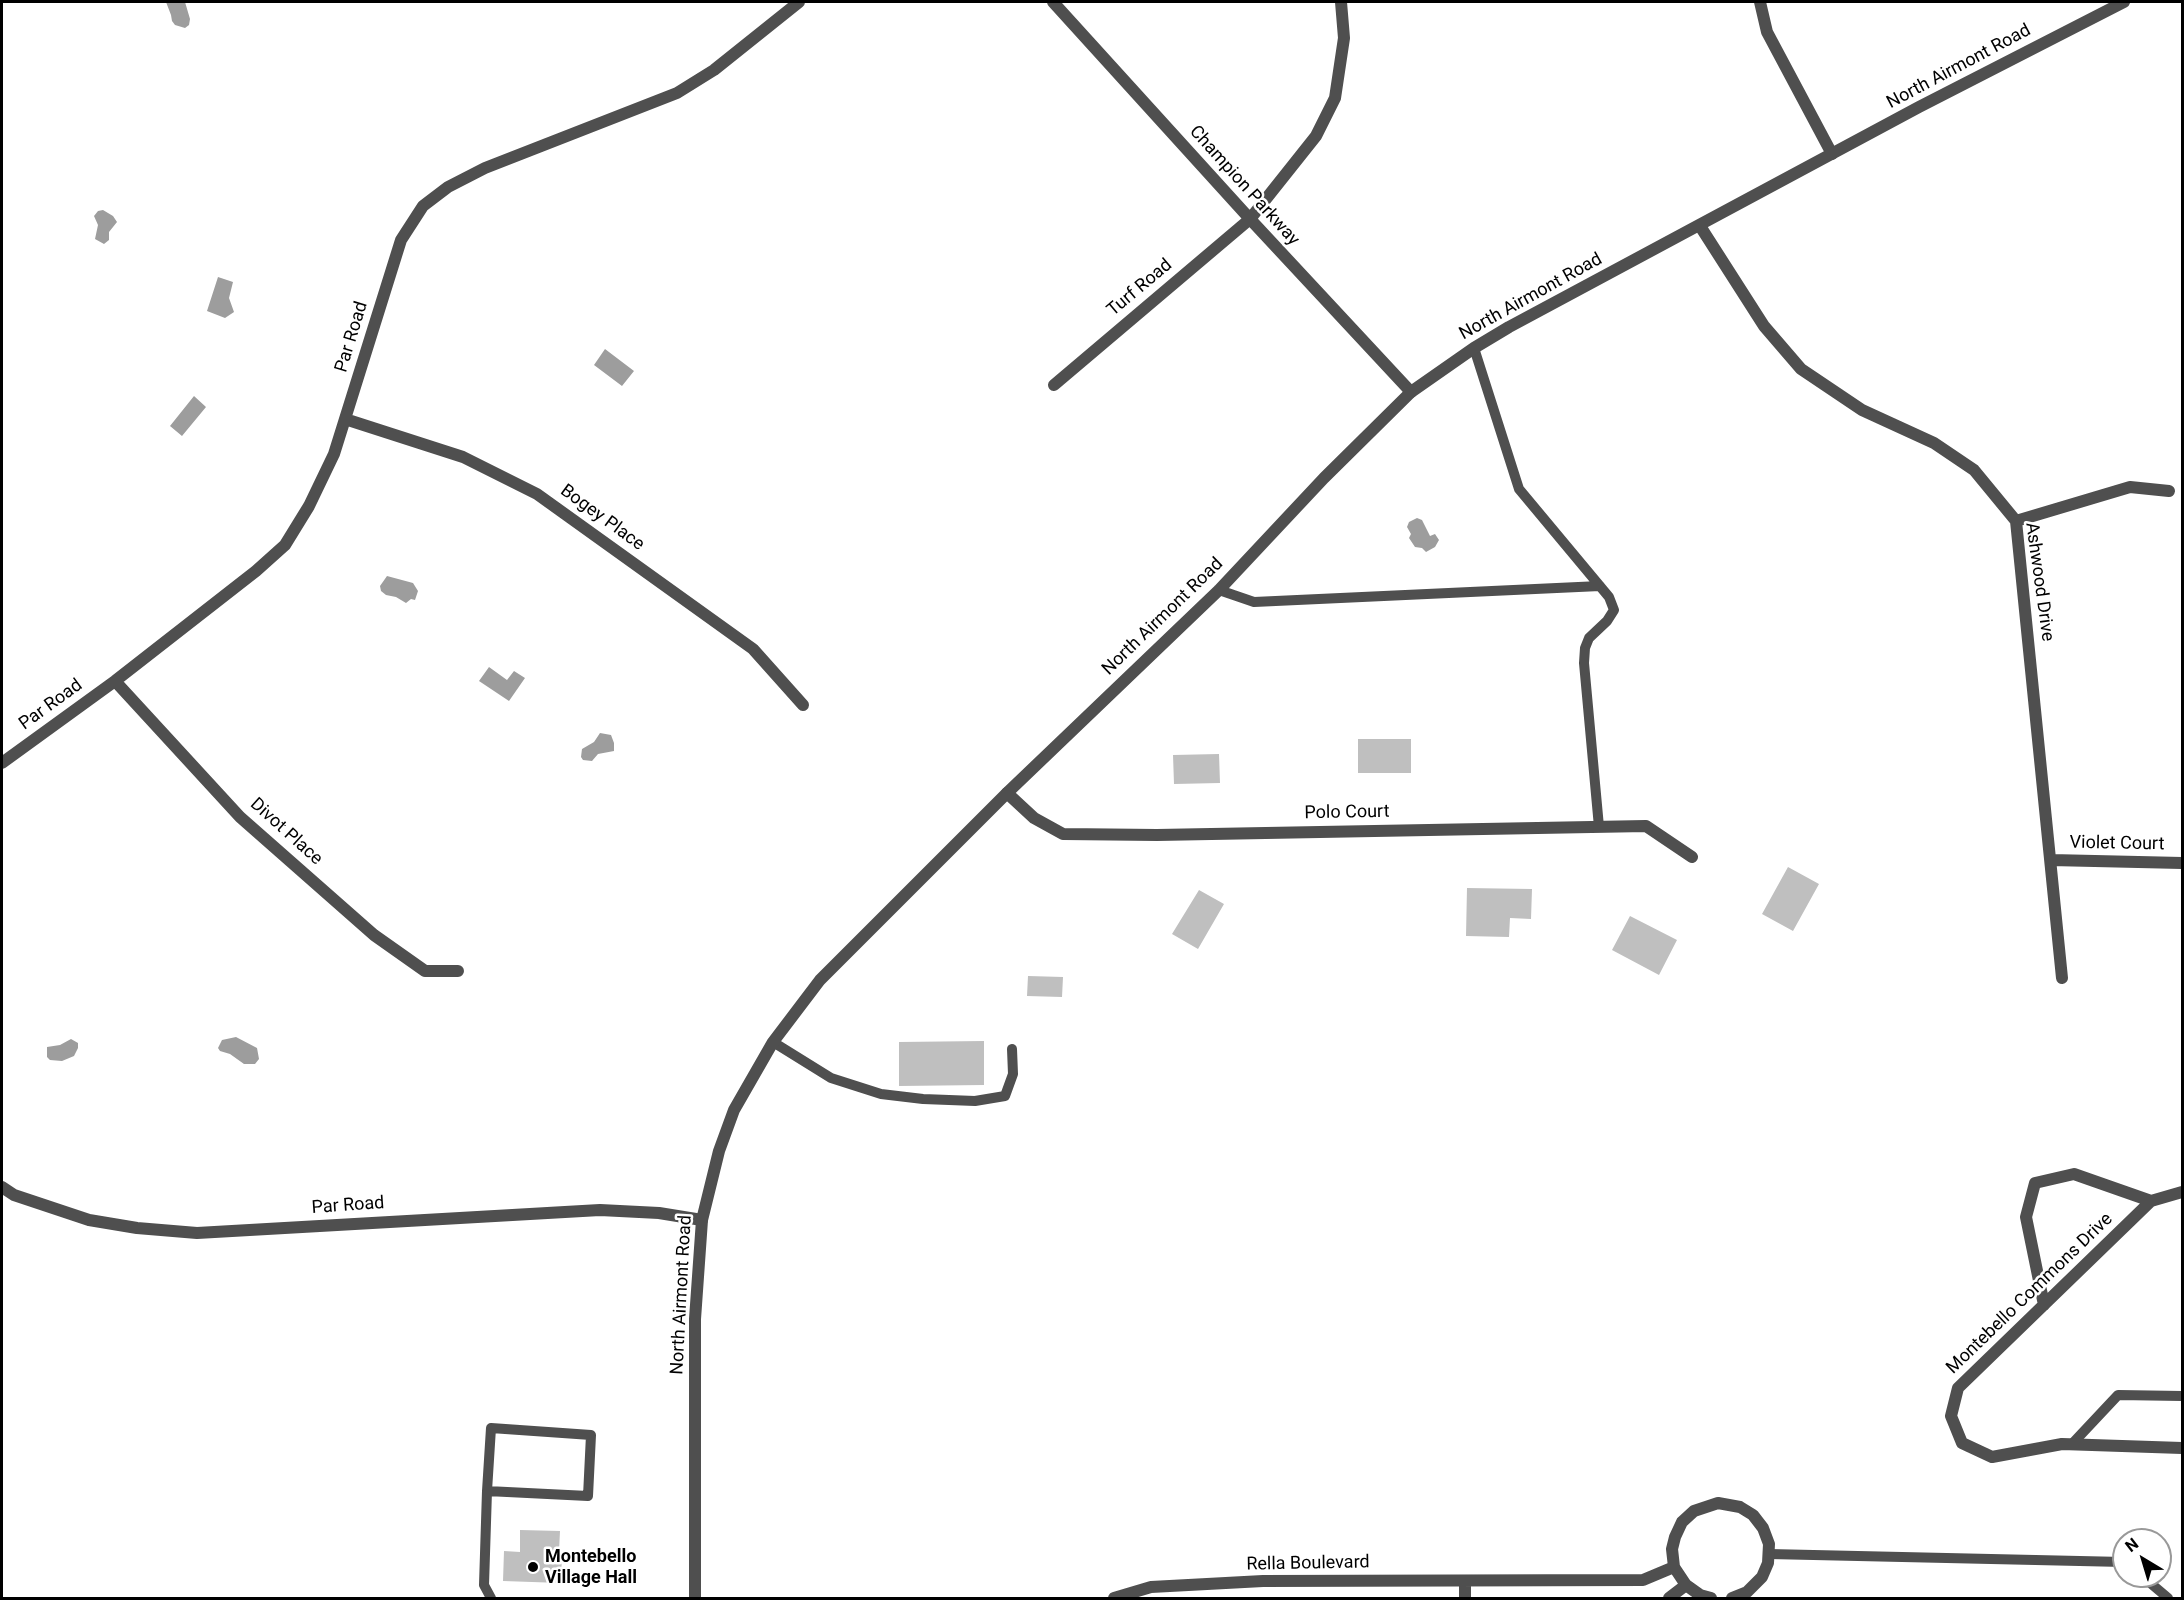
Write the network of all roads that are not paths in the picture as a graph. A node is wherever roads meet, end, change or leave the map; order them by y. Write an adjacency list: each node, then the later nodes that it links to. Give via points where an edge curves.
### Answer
1 (799, 2): 12 (street, Par Road, via 714,70 677,93 485,168 448,187 423,206 401,240)
2 (1053, 2): 7 (street, Champion Parkway)
3 (1341, 2): 7 (street, Turf Road, via 1344,39 1335,98 1316,135)
4 (1760, 2): 6 (street, via 1767,32)
5 (2124, 2): 6 (street, North Airmont Road)
6 (1832, 154): 8 (street, North Airmont Road)
7 (1250, 219): 10 (street, Turf Road); 11 (street, Champion Parkway)
8 (1700, 226): 9 (street, North Airmont Road); 14 (street, Ashwood Drive, via 1764,326 1801,369 1862,410 1934,443 1974,470)
9 (1474, 348): 11 (street, North Airmont Road); 15 (lane, via 1519,489)
10 (1054, 385)
11 (1411, 392): 16 (street, North Airmont Road)
12 (345, 419): 17 (street, Par Road, via 334,454 285,545); 18 (street, Bogey Place, via 463,458 537,494 753,649)
13 (2169, 491): 14 (street, via 2130,487)
14 (2016, 521): 23 (street, Ashwood Drive)
15 (1600, 586): 16 (lane, via 1254,602); 21 (lane, via 1614,610 1589,638 1584,663)
16 (1219, 590): 20 (street, North Airmont Road)
17 (115, 681): 19 (street, Par Road); 25 (street, Divot Place, via 240,817 374,935 425,971)
18 (803, 705)
19 (2, 763)
20 (1007, 793): 21 (street, Polo Court, via 1034,818 1062,834); 27 (street, North Airmont Road, via 820,980)
21 (1599, 827): 22 (street, Polo Court, via 1646,826)
22 (1692, 857)
23 (2051, 860): 24 (street, Violet Court); 26 (street, Ashwood Drive)
24 (2182, 863)
25 (458, 971)
26 (2062, 978)
27 (773, 1042): 28 (lane, via 831,1078 881,1094 975,1101 1005,1096 1013,1074); 32 (street, North Airmont Road, via 734,1110 719,1150)
28 (1012, 1049)
29 (2, 1187): 32 (street, Par Road, via 14,1195 89,1220 197,1233 600,1210)
30 (2182, 1192): 31 (street, Montebello Commons Drive)
31 (2151, 1201): 33 (street, Montebello Commons Drive); 33 (street, via 2074,1174 2035,1183 2026,1217)
32 (702, 1220): 46 (street, North Airmont Road, via 695,1319)
33 (2044, 1305): 35 (street, Montebello Commons Drive, via 1958,1388 1951,1416 1962,1443 1992,1457)
34 (2182, 1396): 35 (lane, via 2118,1395)
35 (2072, 1444): 36 (street, Montebello Commons Drive)
36 (2182, 1448)
37 (487, 1491): 37 (lane, via 588,1496 591,1435 491,1428); 45 (lane, via 484,1585)
38 (1769, 1554): 39 (lane); 40 (street, via 1763,1528 1753,1515 1740,1507 1718,1503 1694,1511 1682,1522 1672,1549); 51 (street, via 1762,1576 1747,1592)
39 (2112, 1562)
40 (1674, 1567): 41 (street, Rella Boulevard, via 1643,1580); 42 (street)
41 (1465, 1581): 44 (street, Rella Boulevard, via 1263,1581); 48 (street)
42 (1686, 1586): 49 (street); 50 (street)
43 (2156, 1588): 52 (lane)
44 (1151, 1593): 47 (street, Rella Boulevard)
45 (491, 1599)
46 (695, 1599)
47 (1114, 1599)
48 (1465, 1599)
49 (1669, 1599)
50 (1712, 1599)
51 (1732, 1599)
52 (2168, 1599)

